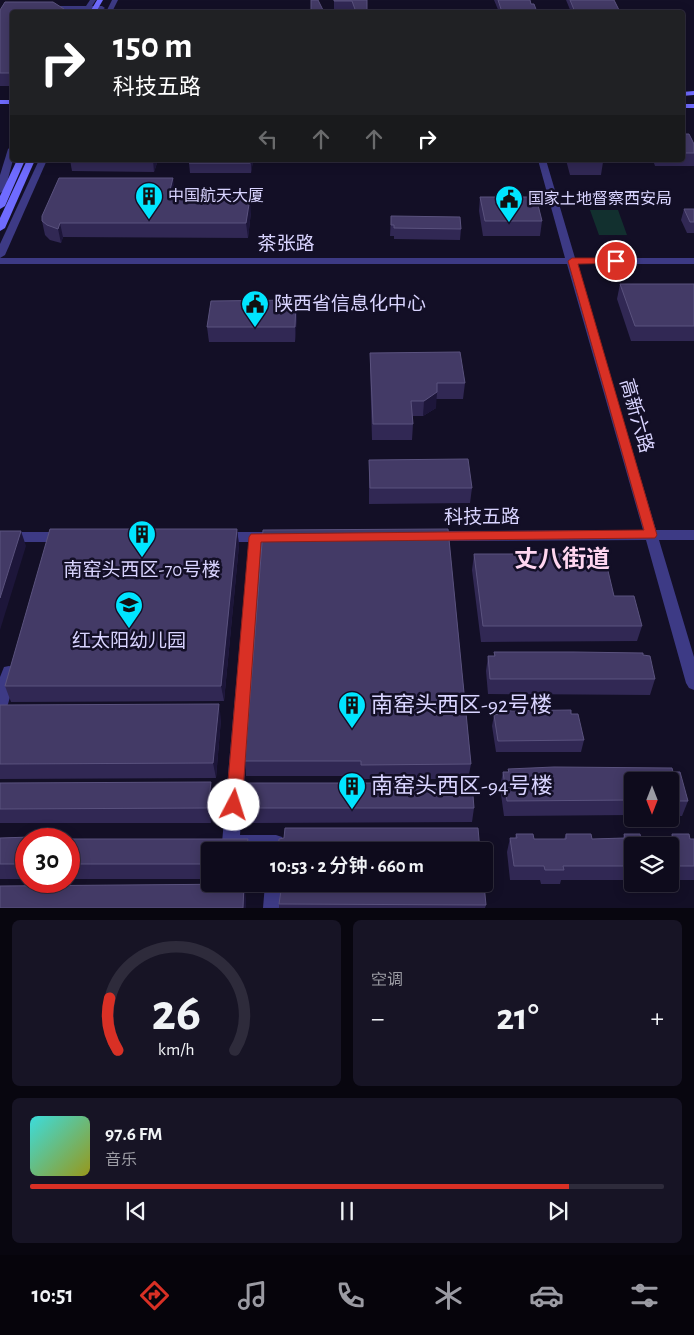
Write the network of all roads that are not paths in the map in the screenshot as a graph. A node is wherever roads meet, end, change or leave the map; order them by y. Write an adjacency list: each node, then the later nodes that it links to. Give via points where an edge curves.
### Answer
1 (106, 0): 2 (main road)
2 (95, 10)
3 (10, 156): 8 (street)
4 (20, 162): 9 (main road)
5 (30, 162): 10 (main road)
6 (42, 162): 11 (street)
7 (543, 162): 13 (street, 高新六路)
8 (0, 190)
9 (0, 206)
10 (0, 228)
11 (0, 255)
12 (0, 261): 13 (street, 茶张路)
13 (572, 261): 14 (street, 茶张路); 15 (street, 高新六路)
14 (694, 261)
15 (651, 535): 16 (street, 科技五路); 17 (street, 科技五路); 26 (street, 高新六路)
16 (694, 535)
17 (415, 536)
18 (0, 537): 19 (street)
19 (48, 537): 20 (street); 24 (street)
20 (78, 537)
21 (206, 537): 22 (street)
22 (256, 537): 23 (street); 28 (street)
23 (286, 537)
24 (43, 556)
25 (13, 658): 27 (street)
26 (694, 683)
27 (0, 704)
28 (231, 842)
29 (273, 892): 30 (street)
30 (272, 908)

